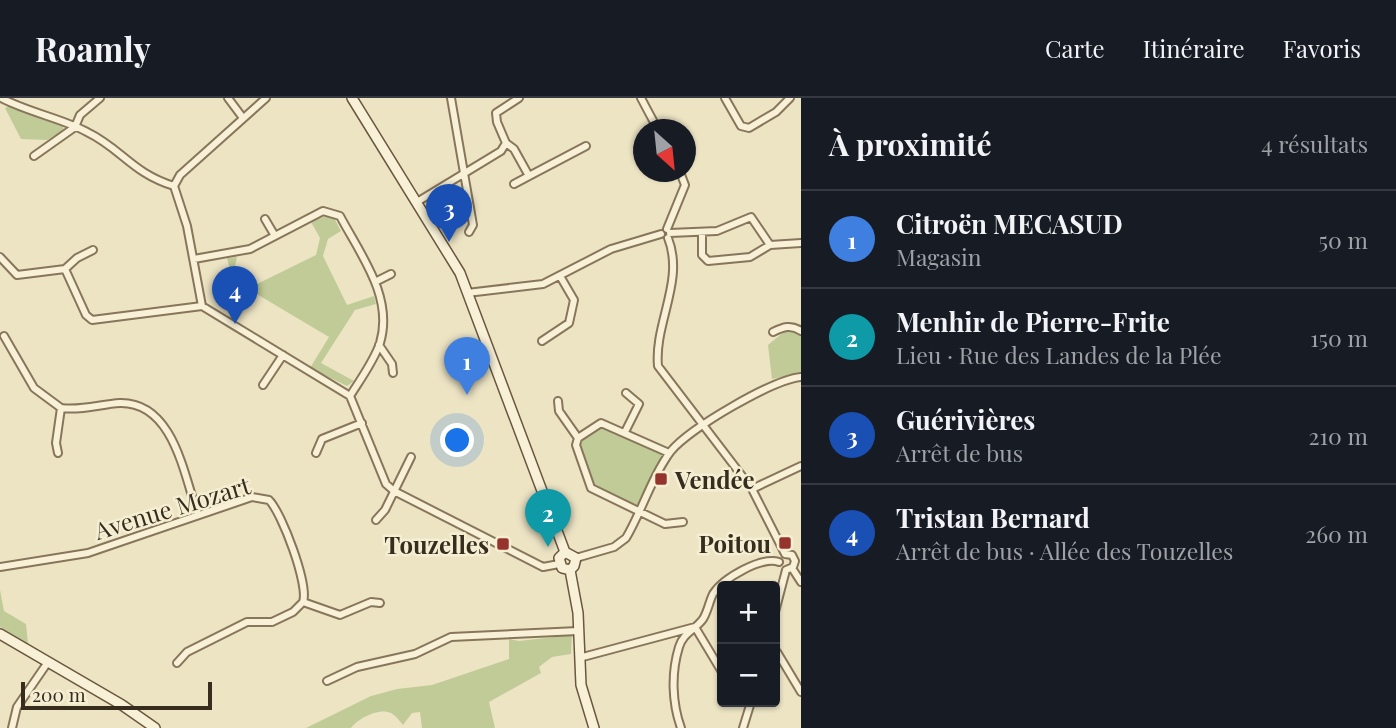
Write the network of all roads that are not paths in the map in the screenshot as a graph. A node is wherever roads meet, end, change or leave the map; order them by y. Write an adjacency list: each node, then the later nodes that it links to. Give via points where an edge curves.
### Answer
1 (1, 98): 13 (street)
2 (228, 98): 11 (street)
3 (266, 98): 11 (street)
4 (352, 98): 22 (street)
5 (451, 98): 17 (street)
6 (519, 98): 14 (street, via 496,113)
7 (641, 98): 12 (street)
8 (725, 98): 9 (street, via 741,125 749,128)
9 (790, 98)
10 (96, 99): 13 (street)
11 (243, 118): 21 (street, via 180,175)
12 (652, 119)
13 (75, 127): 16 (street); 21 (street, via 89,132 143,174)
14 (506, 143): 17 (street); 18 (street)
15 (586, 146): 18 (street)
16 (34, 156)
17 (462, 172): 22 (street); 24 (street, via 473,225)
18 (529, 176): 20 (street)
19 (684, 182): 26 (street)
20 (514, 184)
21 (174, 186): 32 (street)
22 (418, 202): 37 (street, via 452,257)
23 (265, 219): 27 (street)
24 (469, 232)
25 (702, 232): 26 (street); 29 (street, via 727,229 751,217); 29 (street, via 702,255 708,261 750,257)
26 (667, 233): 35 (street, via 611,249); 53 (street, via 674,262 658,366)
27 (275, 236): 32 (street, via 250,249); 36 (street, via 323,211 335,212)
28 (801, 243): 29 (street)
29 (770, 245)
30 (93, 250): 33 (street)
31 (0, 257): 33 (street, via 17,275)
32 (194, 259): 38 (street)
33 (65, 269): 38 (street, via 92,320)
34 (391, 274): 36 (street)
35 (560, 276): 37 (street, via 530,287); 42 (street, via 574,300 569,323)
36 (375, 282): 43 (street, via 383,307)
37 (467, 293): 67 (street)
38 (202, 306): 44 (street)
39 (801, 331): 40 (street, via 783,327)
40 (773, 332)
41 (4, 336): 51 (street, via 34,388)
42 (542, 341)
43 (379, 345): 45 (street); 49 (street)
44 (283, 355): 47 (street); 49 (street)
45 (393, 373)
46 (801, 377): 53 (street, via 771,385)
47 (262, 385)
48 (626, 393): 54 (street, via 639,404)
49 (350, 396): 52 (street)
50 (558, 401): 55 (street, via 559,411)
51 (61, 408): 56 (street); 64 (street, via 122,403 156,416 172,438)
52 (362, 424): 57 (street, via 322,439); 62 (street, via 386,484)
53 (704, 426): 58 (street); 61 (street)
54 (625, 432): 55 (street, via 601,423); 58 (street)
55 (578, 438): 63 (street, via 577,452 591,488)
56 (58, 453)
57 (316, 453)
58 (669, 453): 63 (street)
59 (411, 457): 62 (street)
60 (801, 466): 61 (street)
61 (752, 489): 68 (street)
62 (394, 491): 65 (street); 72 (street, via 543,567)
63 (640, 512): 66 (street, via 665,524); 70 (street, via 626,537 614,547)
64 (198, 515): 73 (street, Avenue Mozart, via 68,559); 78 (street, Avenue Mozart, via 252,497 269,500 280,514 303,584)
65 (376, 520)
66 (683, 522)
67 (565, 552): 70 (street); 72 (street)
68 (785, 554): 69 (street); 71 (street)
69 (798, 556): 74 (street)
70 (576, 558): 75 (street)
71 (779, 562): 74 (street); 80 (street, via 766,561 724,582)
72 (559, 564): 75 (street)
73 (0, 567)
74 (789, 569): 76 (street); 77 (street)
75 (569, 570): 81 (street)
76 (801, 582)
77 (780, 597)
78 (303, 602): 79 (street, via 340,615); 86 (street, via 272,622 247,622 187,652)
79 (380, 603)
80 (695, 627): 84 (street); 87 (street); 96 (street, via 682,640 674,677)
81 (578, 631): 84 (street); 90 (street, via 451,637 415,654 357,667)
82 (0, 634): 85 (street)
83 (780, 658): 89 (street)
84 (578, 659): 95 (street)
85 (48, 662): 93 (street, via 17,707); 94 (street)
86 (177, 663)
87 (717, 664)
88 (780, 664): 89 (street)
89 (784, 666): 91 (street)
90 (327, 681)
91 (801, 692)
92 (749, 707): 97 (street)
93 (12, 728)
94 (155, 728)
95 (594, 728)
96 (681, 728)
97 (743, 728)

